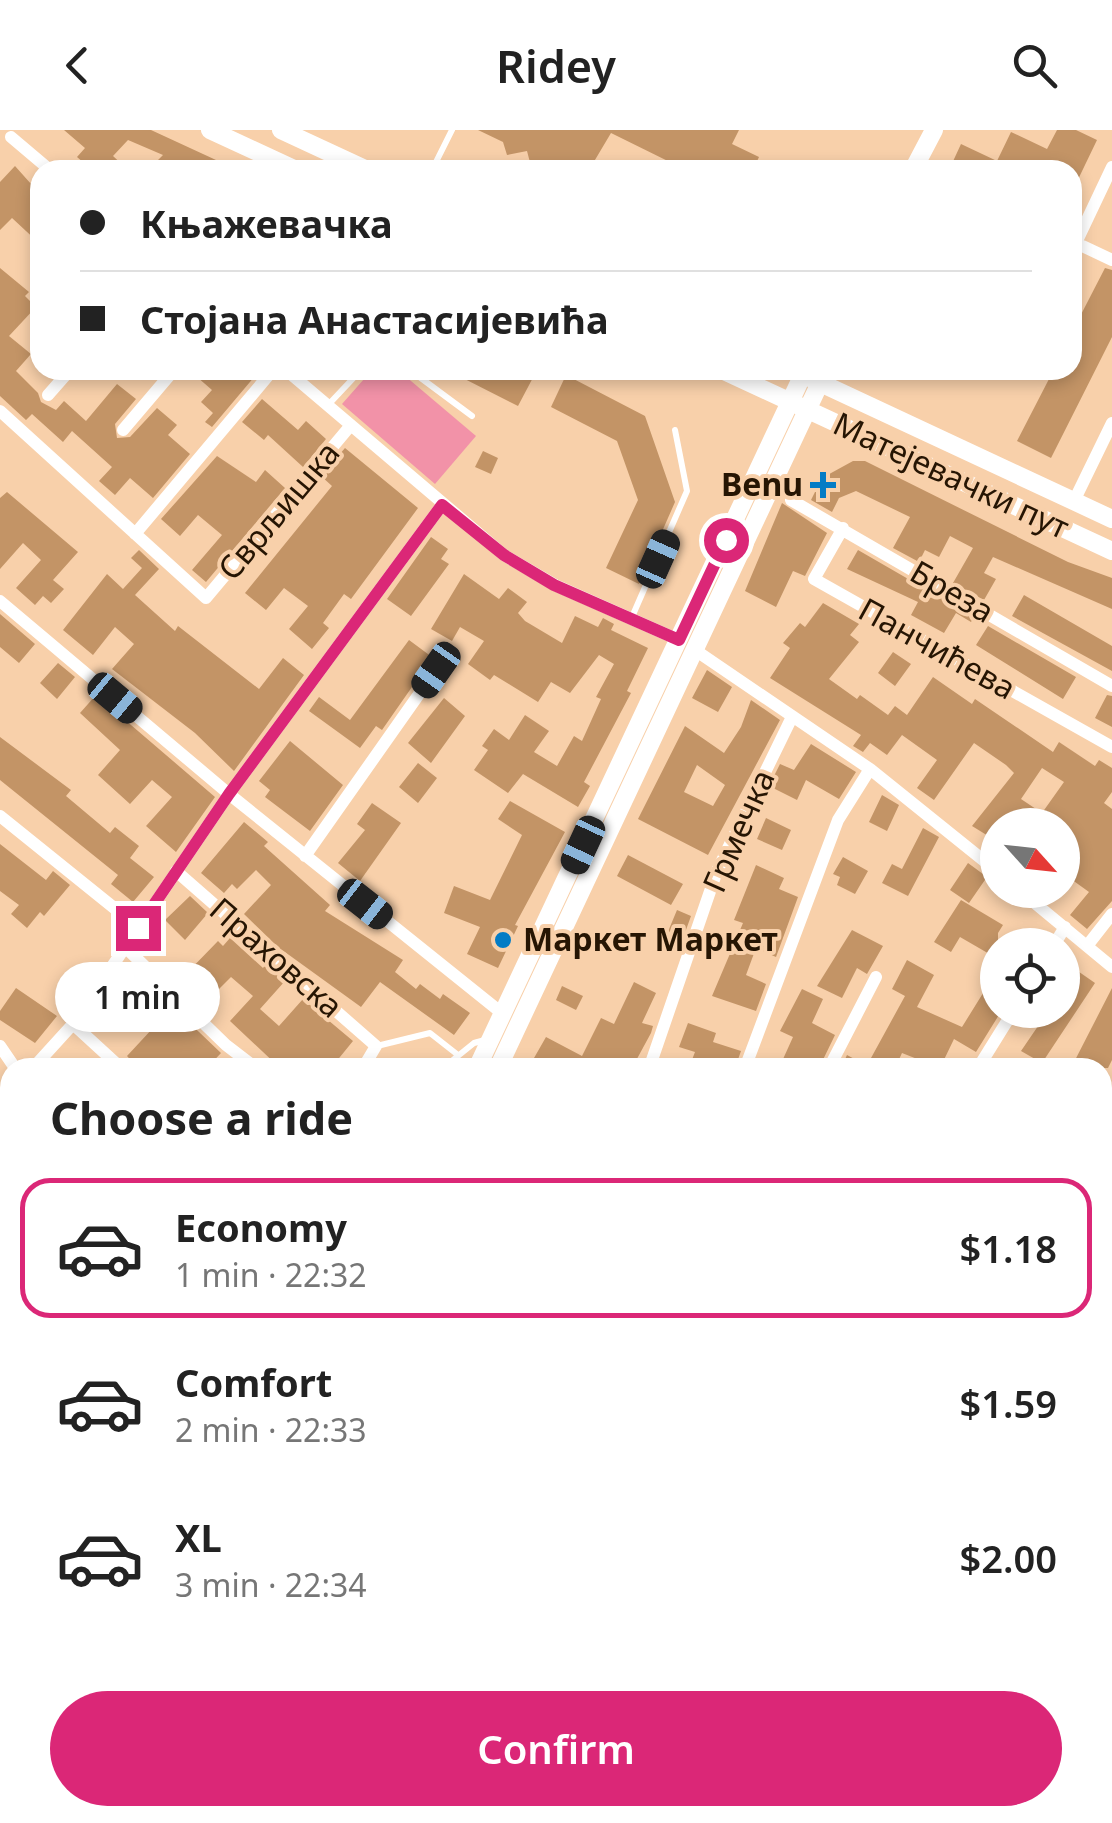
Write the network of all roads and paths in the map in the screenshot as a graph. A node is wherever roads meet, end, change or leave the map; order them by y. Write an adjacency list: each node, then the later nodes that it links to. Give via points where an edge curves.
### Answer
1 (210, 130): 8 (main road)
2 (281, 130): 9 (main road)
3 (452, 130): 10 (lane)
4 (934, 130): 11 (main road)
5 (14, 133): 6 (street); 7 (street)
6 (0, 149)
7 (40, 160)
8 (274, 160)
9 (346, 160)
10 (437, 160)
11 (919, 160)
12 (1112, 167): 13 (street)
13 (1082, 230)
14 (1082, 246): 15 (street)
15 (1112, 260)
16 (62, 380): 25 (street)
17 (166, 380): 32 (street)
18 (265, 380): 39 (street)
19 (298, 380): 26 (street)
20 (352, 380): 26 (lane)
21 (423, 380): 29 (lane)
22 (743, 380): 27 (main road, Матејевачки пут)
23 (807, 380): 27 (main road)
24 (823, 380): 35 (main road, Матејевачки пут)
25 (48, 396)
26 (328, 405): 31 (street)
27 (798, 406): 40 (main road, Матејевачки пут); 43 (main road)
28 (0, 411): 39 (street)
29 (472, 416)
30 (1112, 423): 35 (street)
31 (351, 425): 36 (street); 39 (street, Сврљишка, via 206,598)
32 (123, 430)
33 (675, 430): 42 (lane, via 687,491)
34 (790, 500): 38 (street, Бреза)
35 (1074, 502): 37 (main road, Матејевачки пут)
36 (442, 505): 42 (street, via 554,585); 49 (street)
37 (1112, 519)
38 (844, 528): 45 (street, Бреза); 47 (street, Панчићева, via 814,579)
39 (135, 534)
40 (1112, 550)
41 (0, 600): 49 (street)
42 (632, 617): 43 (street)
43 (687, 645): 46 (street); 62 (main road); 74 (main road)
44 (436, 670): 51 (street)
45 (1112, 686)
46 (792, 717): 48 (street); 75 (street, Грмечка, via 717,872)
47 (1112, 747)
48 (870, 769): 52 (street); 76 (street, via 838,820)
49 (229, 794): 51 (street); 53 (street)
50 (0, 816): 57 (street)
51 (305, 856): 62 (street)
52 (980, 858)
53 (176, 870): 57 (street); 66 (street, Праховска)
54 (1041, 908): 56 (street)
55 (1112, 914): 58 (street)
56 (1065, 927): 58 (street)
57 (138, 928): 59 (street)
58 (1087, 946): 60 (street)
59 (126, 948): 63 (street); 70 (street)
60 (1112, 967)
61 (876, 977): 77 (street)
62 (503, 1014): 65 (main road)
63 (73, 1024): 68 (street); 69 (street)
64 (1003, 1028): 78 (street)
65 (492, 1038): 67 (lane); 73 (main road)
66 (376, 1046): 67 (lane, via 430,1033); 71 (street)
67 (458, 1055): 72 (lane)
68 (42, 1058)
69 (110, 1058)
70 (243, 1058)
71 (369, 1058)
72 (455, 1058)
73 (482, 1058)
74 (502, 1058)
75 (653, 1058)
76 (748, 1058)
77 (834, 1058)
78 (984, 1058)

